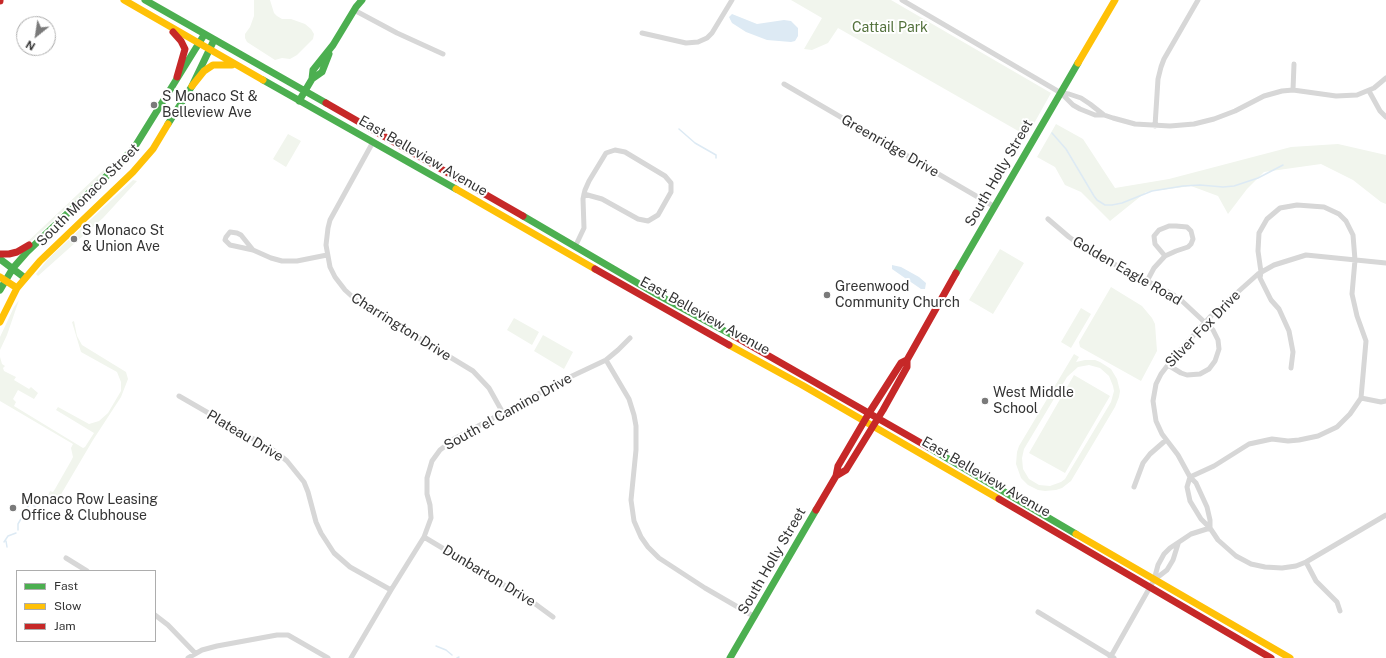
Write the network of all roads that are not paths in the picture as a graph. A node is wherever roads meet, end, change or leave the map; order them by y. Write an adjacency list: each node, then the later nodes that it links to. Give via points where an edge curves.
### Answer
1 (124, 0): 9 (main road, East Belleview Avenue)
2 (145, 0): 11 (main road, East Belleview Avenue)
3 (362, 0): 8 (main road)
4 (732, 0): 10 (street, via 712,33 698,42 686,44)
5 (902, 0): 25 (street)
6 (1115, 0): 25 (main road, South Holly Street)
7 (1198, 0): 29 (street, via 1161,67)
8 (356, 6): 15 (street, via 397,33); 23 (main road, via 333,45 313,70 312,79)
9 (164, 24): 13 (main road, East Belleview Avenue); 18 (main road, via 180,38 184,46 184,57)
10 (642, 33)
11 (204, 35): 12 (main road, East Belleview Avenue); 13 (main road, South Monaco Street)
12 (214, 40): 14 (main road, South Monaco Street); 23 (main road, East Belleview Avenue)
13 (199, 44): 14 (main road, East Belleview Avenue); 18 (main road, South Monaco Street)
14 (209, 50): 17 (main road, East Belleview Avenue); 21 (main road, South Monaco Street)
15 (443, 54)
16 (1294, 64): 22 (street)
17 (238, 66): 21 (main road, via 213,65 204,71); 26 (main road, East Belleview Avenue)
18 (177, 77): 34 (main road, South Monaco Street, via 134,148)
19 (1386, 78): 24 (street)
20 (784, 84): 32 (street, Greenridge Drive)
21 (192, 86): 46 (main road, South Monaco Street, via 163,134 139,166)
22 (1293, 90): 24 (street, via 1344,97); 29 (street, via 1270,93 1235,111 1208,120 1182,125)
23 (305, 91): 26 (main road); 35 (main road, East Belleview Avenue)
24 (1369, 91): 28 (street)
25 (1061, 94): 27 (street, via 1081,98); 27 (street, via 1080,109 1095,115); 32 (main road, South Holly Street)
26 (299, 101): 30 (main road, East Belleview Avenue)
27 (1104, 115): 29 (street, via 1135,124)
28 (1386, 117)
29 (1155, 126)
30 (373, 142): 38 (street, Charrington Drive, via 330,220 326,238); 63 (main road, East Belleview Avenue)
31 (584, 194): 31 (street, via 604,155 615,150 625,152 665,176 671,183 671,192 658,215 648,221 638,219 602,199); 35 (street, via 584,228)
32 (995, 207): 54 (main road, South Holly Street)
33 (1048, 219): 47 (street, Golden Eagle Road, via 1090,251)
34 (47, 232): 37 (main road, via 20,251); 43 (main road, South Monaco Street)
35 (576, 247): 61 (main road, East Belleview Avenue)
36 (253, 250): 36 (street, via 237,233 230,232 226,237 225,240 230,246); 38 (street, via 288,262)
37 (0, 254)
38 (327, 255): 60 (street, Charrington Drive, via 335,277 348,294 473,372 489,388)
39 (1166, 256): 39 (street, via 1191,244 1193,239 1189,229 1183,226 1169,226 1155,234 1155,244); 47 (street, via 1154,268)
40 (0, 259): 43 (main road)
41 (1355, 260): 42 (street, Silver Fox Drive); 44 (street, Silver Fox Drive, via 1306,255); 44 (street, via 1352,231 1339,214 1324,207 1290,205 1271,214 1261,228 1258,240); 58 (street, via 1352,294 1356,316 1366,342)
42 (1386, 263)
43 (13, 268): 45 (main road, South Monaco Street); 46 (main road)
44 (1261, 272): 51 (street, Silver Fox Drive); 56 (street, via 1260,278 1289,331)
45 (3, 278): 48 (main road); 49 (main road, South Monaco Street)
46 (25, 278): 48 (main road, South Monaco Street)
47 (1147, 281): 51 (street, Golden Eagle Road, via 1182,301)
48 (17, 288): 50 (main road, South Monaco Street)
49 (0, 290)
50 (0, 322)
51 (1206, 323): 55 (street, Silver Fox Drive); 55 (street, Golden Eagle Road, via 1216,334 1219,344 1213,365 1205,372 1194,375 1181,373)
52 (630, 338): 53 (street, South el Camino Drive)
53 (606, 360): 60 (street, South el Camino Drive); 83 (street, via 629,399 634,415 636,450 631,500 634,520 641,537 659,558)
54 (907, 360): 61 (main road, South Holly Street, via 901,362); 62 (main road, South Holly Street, via 907,367)
55 (1168, 365): 65 (street, Silver Fox Drive, via 1156,384 1153,401 1158,428)
56 (1291, 368)
57 (179, 396): 78 (street, Plateau Drive, via 276,452 287,461 304,482 319,528 331,549 350,567)
58 (1361, 398): 59 (street); 67 (street, via 1350,414 1336,427 1318,436 1288,441 1272,439 1249,444 1214,466)
59 (1386, 401)
60 (503, 413): 71 (street, South el Camino Drive, via 447,443 434,457 426,478 430,523)
61 (869, 413): 62 (main road, East Belleview Avenue); 63 (main road, South Holly Street)
62 (878, 418): 64 (main road, South Holly Street); 76 (main road, East Belleview Avenue)
63 (864, 421): 64 (main road, East Belleview Avenue); 66 (main road, South Holly Street, via 838,466)
64 (873, 426): 66 (main road, South Holly Street, via 846,470); 77 (main road, East Belleview Avenue)
65 (1166, 440): 67 (street, Silver Fox Drive); 68 (street, via 1143,463)
66 (836, 476): 83 (main road, South Holly Street)
67 (1190, 477): 70 (street, Silver Fox Drive, via 1196,483 1207,507); 70 (street, via 1187,487 1189,496 1201,520)
68 (1134, 488)
69 (1386, 515): 74 (street)
70 (1210, 528): 72 (street, via 1191,534); 74 (street, via 1230,551 1251,564 1282,568)
71 (424, 538): 78 (street, South el Camino Drive); 82 (street, Dunbarton Drive, via 534,603)
72 (1178, 544): 76 (street, via 1167,570); 76 (street, via 1162,557)
73 (66, 558): 75 (street)
74 (1306, 562): 79 (street, via 1316,582 1337,602)
75 (85, 570)
76 (1154, 580): 77 (street); 91 (main road, East Belleview Avenue)
77 (1149, 588): 85 (street); 90 (main road, East Belleview Avenue)
78 (390, 590): 88 (street, South el Camino Drive)
79 (1340, 611)
80 (1038, 612): 85 (street)
81 (156, 616): 84 (street)
82 (553, 617)
83 (755, 617): 89 (main road, South Holly Street)
84 (194, 653): 86 (street); 87 (street, via 225,644 288,635)
85 (1111, 657)
86 (188, 658)
87 (328, 658)
88 (351, 658)
89 (730, 658)
90 (1271, 658)
91 (1290, 658)

